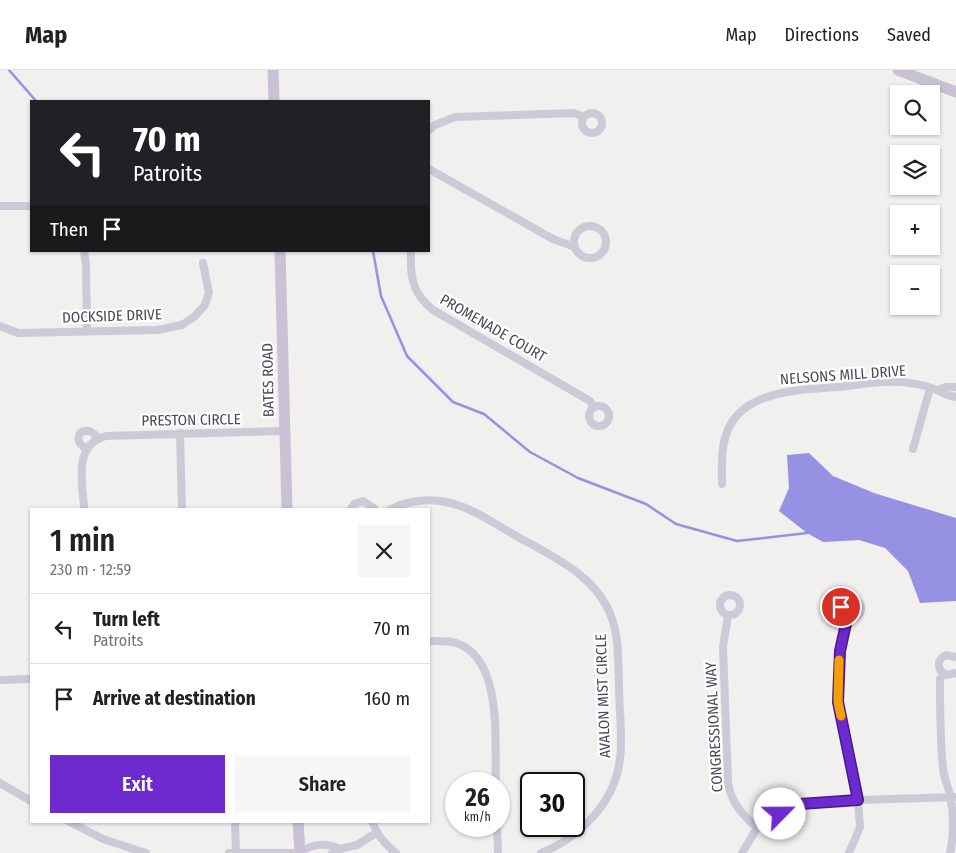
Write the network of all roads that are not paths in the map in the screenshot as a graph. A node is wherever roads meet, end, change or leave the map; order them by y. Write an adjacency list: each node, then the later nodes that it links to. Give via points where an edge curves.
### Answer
1 (273, 70): 4 (street)
2 (898, 70): 3 (street)
3 (956, 92)
4 (274, 100)
5 (584, 117): 6 (street, via 574,112 466,116 445,120)
6 (430, 129)
7 (430, 170): 10 (street, via 553,239)
8 (0, 206): 9 (street)
9 (30, 206)
10 (575, 247): 10 (street, via 582,255 592,257 601,253 606,239 597,228 587,226 578,232)
11 (84, 252): 16 (street)
12 (280, 252): 21 (street, BATES ROAD)
13 (411, 252): 20 (street, PROMENADE COURT, via 416,292 428,306)
14 (203, 263): 16 (street, DOCKSIDE DRIVE, via 209,293 207,299 204,306 182,324 157,330)
15 (0, 326): 16 (street, DOCKSIDE DRIVE, via 18,333)
16 (87, 331)
17 (956, 387): 18 (street, NELSONS MILL DRIVE)
18 (934, 389): 19 (street, NELSONS MILL DRIVE); 25 (street); 26 (street, NELSONS MILL DRIVE, via 908,382 886,383 775,394 760,399 741,411 728,428 722,454)
19 (956, 397)
20 (594, 406)
21 (284, 431): 22 (street, PRESTON CIRCLE); 29 (street, BATES ROAD)
22 (180, 433): 23 (street, PRESTON CIRCLE); 28 (street)
23 (99, 438): 24 (street); 24 (street, PRESTON CIRCLE, via 92,431 80,432 78,440)
24 (86, 449): 27 (street, PRESTON CIRCLE, via 82,459)
25 (913, 449)
26 (722, 484)
27 (84, 508)
28 (182, 508)
29 (287, 508)
30 (352, 508): 31 (street, via 362,501)
31 (373, 508)
32 (394, 508): 61 (street, AVALON MIST CIRCLE, via 437,501 480,516 579,574 598,594 612,618 617,646 620,724 617,774 592,819 562,844)
33 (728, 616): 50 (street, CONGRESSIONAL WAY, via 723,646 728,782 735,804)
34 (847, 619): 45 (street, via 840,651 838,702)
35 (430, 641): 41 (street, via 448,641 465,647 480,661 489,677 493,696)
36 (956, 657): 38 (street, via 946,655 940,659 939,669)
37 (956, 672): 38 (street)
38 (943, 674): 43 (street, via 940,679 943,771)
39 (30, 679): 40 (street)
40 (0, 680)
41 (496, 772)
42 (0, 784): 44 (street)
43 (953, 797): 45 (street); 64 (street)
44 (30, 800)
45 (858, 800): 50 (street, via 800,804); 63 (street, via 860,827)
46 (72, 823): 54 (street, via 104,839)
47 (235, 823): 56 (street)
48 (298, 823): 57 (street)
49 (373, 823): 51 (street)
50 (758, 828): 62 (street)
51 (376, 832): 53 (street, via 357,844); 59 (street)
52 (497, 837): 60 (street)
53 (340, 848): 57 (street, via 314,844); 58 (street)
54 (146, 853)
55 (229, 853): 56 (street)
56 (236, 853): 57 (street)
57 (301, 853)
58 (332, 853)
59 (396, 853)
60 (498, 853)
61 (541, 853)
62 (742, 853)
63 (849, 853)
64 (950, 853)

